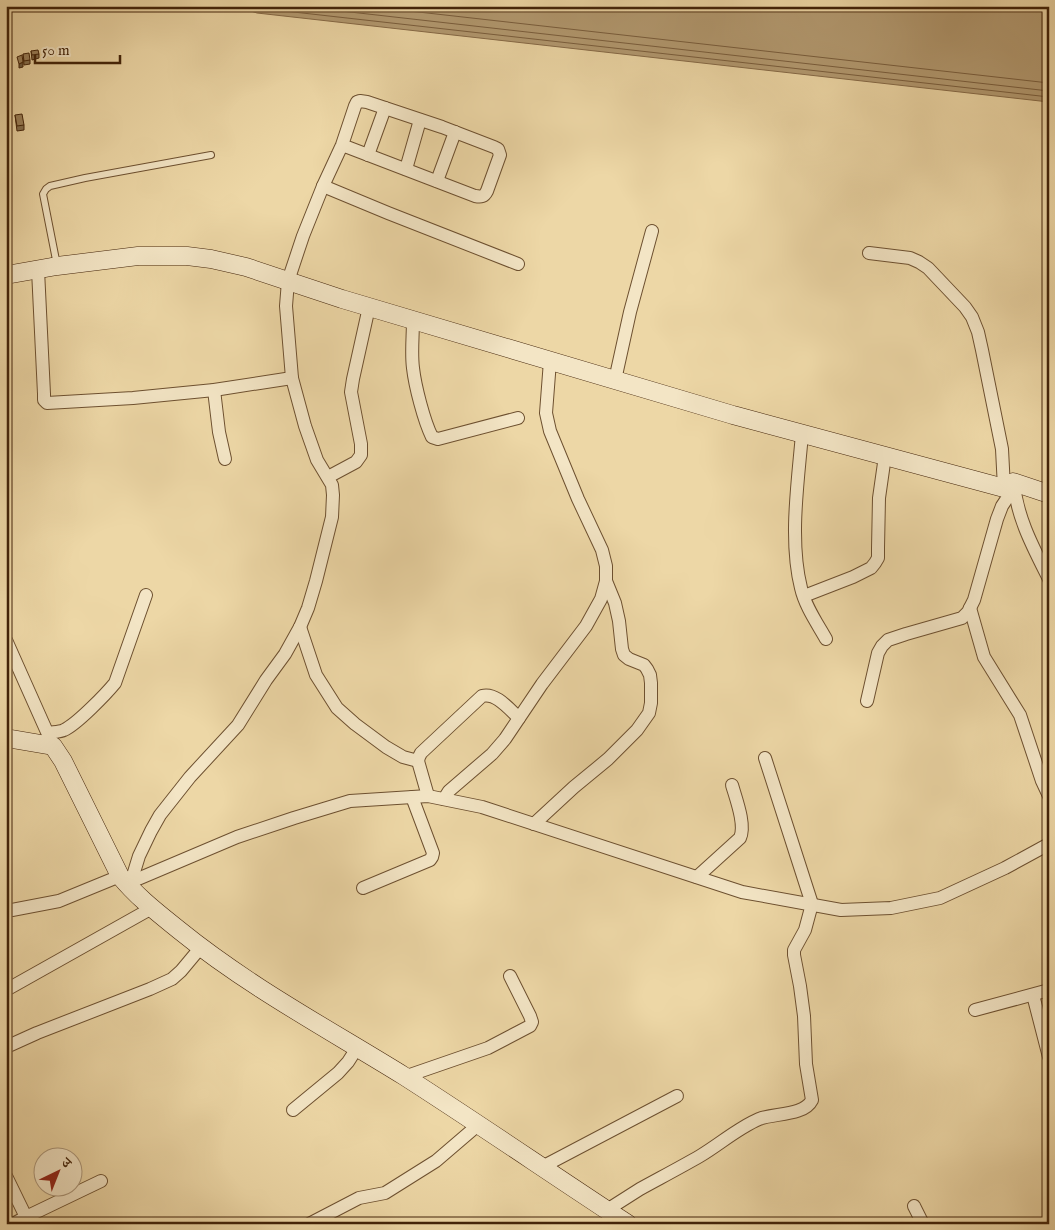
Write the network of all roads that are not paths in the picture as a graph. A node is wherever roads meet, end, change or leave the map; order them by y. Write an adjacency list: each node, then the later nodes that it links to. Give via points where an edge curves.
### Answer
1 (384, 108): 2 (street); 4 (street, via 357,102); 6 (street)
2 (420, 120): 3 (street); 7 (street)
3 (455, 132): 8 (street); 8 (street, via 499,152 487,191 482,197 475,196)
4 (342, 145): 6 (street); 9 (street)
5 (212, 155): 13 (lane, via 46,188 43,194)
6 (368, 155): 7 (street)
7 (406, 169): 8 (street)
8 (437, 181)
9 (323, 186): 12 (street); 16 (street)
10 (652, 231): 21 (street)
11 (869, 253): 28 (street, via 919,262 972,317)
12 (518, 264)
13 (57, 266): 14 (main road); 16 (main road, via 138,256 187,256 246,267)
14 (38, 270): 15 (main road); 22 (street, via 45,402)
15 (6, 275)
16 (288, 281): 17 (main road); 20 (street, via 286,306)
17 (369, 308): 18 (main road); 27 (street, via 351,392 361,455 356,462)
18 (413, 320): 19 (main road); 23 (street, via 413,368 432,437 438,439)
19 (550, 361): 21 (main road); 31 (street, via 546,413 550,430 602,550)
20 (292, 378): 22 (street); 27 (street, via 316,460)
21 (615, 380): 24 (main road)
22 (214, 390): 26 (street)
23 (518, 418)
24 (802, 434): 25 (main road); 33 (street, via 795,541 796,566)
25 (885, 456): 28 (main road); 33 (street, via 876,563 853,577)
26 (225, 459)
27 (328, 477): 35 (street, via 334,495 332,517)
28 (1011, 486): 29 (main road); 30 (street, via 1033,548); 34 (street, via 997,519)
29 (1049, 494)
30 (1049, 579)
31 (606, 581): 39 (street, via 601,599 586,626); 49 (street, via 615,603 624,655 644,665 650,675 649,713 638,730 608,759)
32 (146, 595): 41 (street, via 115,683 76,722)
33 (804, 596): 37 (street)
34 (970, 608): 38 (street, via 962,618 888,640 878,653); 46 (street, via 984,657 1020,715)
35 (300, 627): 43 (street, via 316,675 337,708 386,747); 52 (street, via 238,725 160,815)
36 (6, 640): 41 (street)
37 (826, 640)
38 (867, 701)
39 (519, 718): 43 (street, via 497,699 482,696 421,753); 48 (street, via 492,754)
40 (6, 738): 41 (main road)
41 (51, 740): 52 (main road)
42 (764, 758): 54 (street)
43 (418, 761): 45 (street)
44 (732, 785): 51 (street, via 743,832)
45 (428, 796): 47 (street); 48 (street)
46 (1049, 796)
47 (412, 797): 52 (street, via 350,801 237,837); 53 (street, via 432,857)
48 (444, 799): 49 (street)
49 (534, 824): 51 (street)
50 (1049, 844): 54 (street, via 940,898 891,908 841,910)
51 (697, 877): 54 (street, via 742,892)
52 (126, 881): 55 (main road); 56 (street, via 59,901)
53 (363, 888)
54 (812, 904): 74 (street, via 805,930 794,950 812,1102 787,1114 750,1123)
55 (152, 908): 57 (main road); 59 (street)
56 (6, 910)
57 (201, 948): 63 (street, via 172,979); 64 (main road)
58 (510, 976): 66 (street, via 530,1016 530,1026 488,1048)
59 (6, 990)
60 (1049, 990): 61 (street)
61 (1033, 995): 62 (street); 65 (street)
62 (975, 1010)
63 (6, 1047)
64 (356, 1048): 66 (main road); 68 (street, via 338,1073)
65 (1049, 1057)
66 (404, 1077): 69 (main road)
67 (677, 1096): 70 (street)
68 (293, 1110)
69 (478, 1125): 70 (main road); 77 (street, via 436,1161 385,1193 359,1198)
70 (542, 1167): 74 (main road)
71 (6, 1176): 75 (street)
72 (101, 1181): 75 (street)
73 (914, 1206): 79 (street)
74 (607, 1210): 78 (main road)
75 (28, 1220): 76 (street)
76 (13, 1224)
77 (309, 1224)
78 (628, 1224)
79 (923, 1224)

